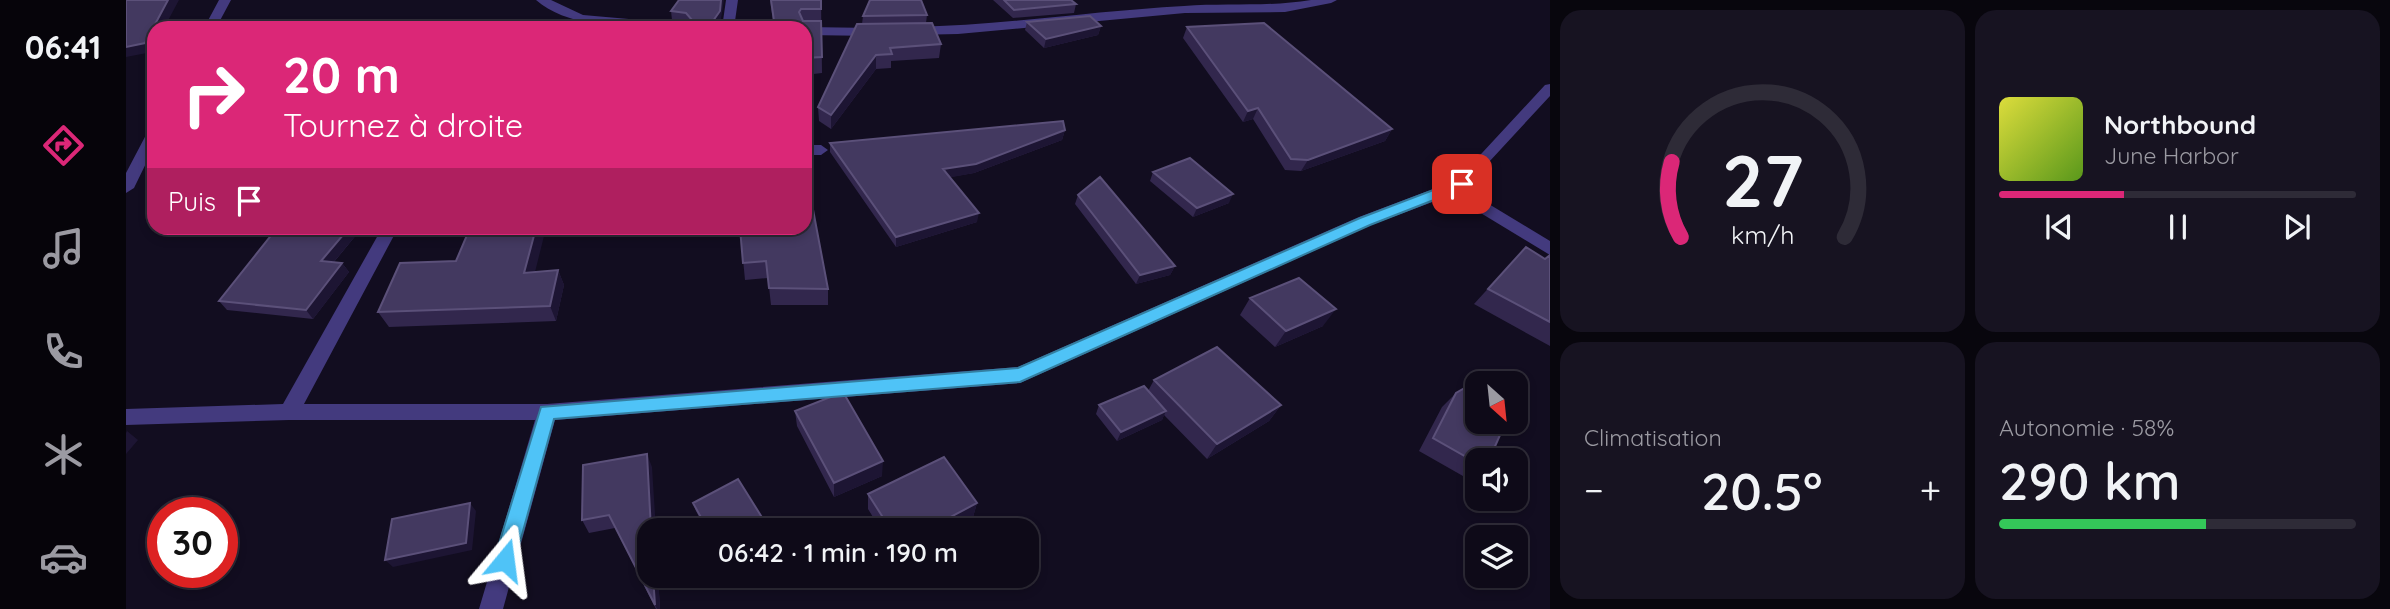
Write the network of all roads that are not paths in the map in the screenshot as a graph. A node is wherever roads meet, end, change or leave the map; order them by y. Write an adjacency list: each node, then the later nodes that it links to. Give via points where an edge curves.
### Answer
1 (225, 0): 6 (street)
2 (542, 0): 5 (street)
3 (732, 0): 9 (street)
4 (1331, 0): 10 (street, via 1285,8 1185,9 958,30)
5 (581, 18): 7 (street); 8 (street)
6 (214, 21)
7 (577, 21)
8 (612, 21)
9 (729, 21)
10 (812, 32)
11 (1550, 88): 12 (street)
12 (1542, 107): 15 (street)
13 (147, 147): 14 (street)
14 (126, 188)
15 (1452, 189): 17 (street); 19 (street, via 1365,221 1020,375)
16 (386, 235): 18 (street)
17 (1550, 249)
18 (289, 412): 19 (street); 20 (street)
19 (547, 412): 21 (street)
20 (126, 416)
21 (491, 609)

